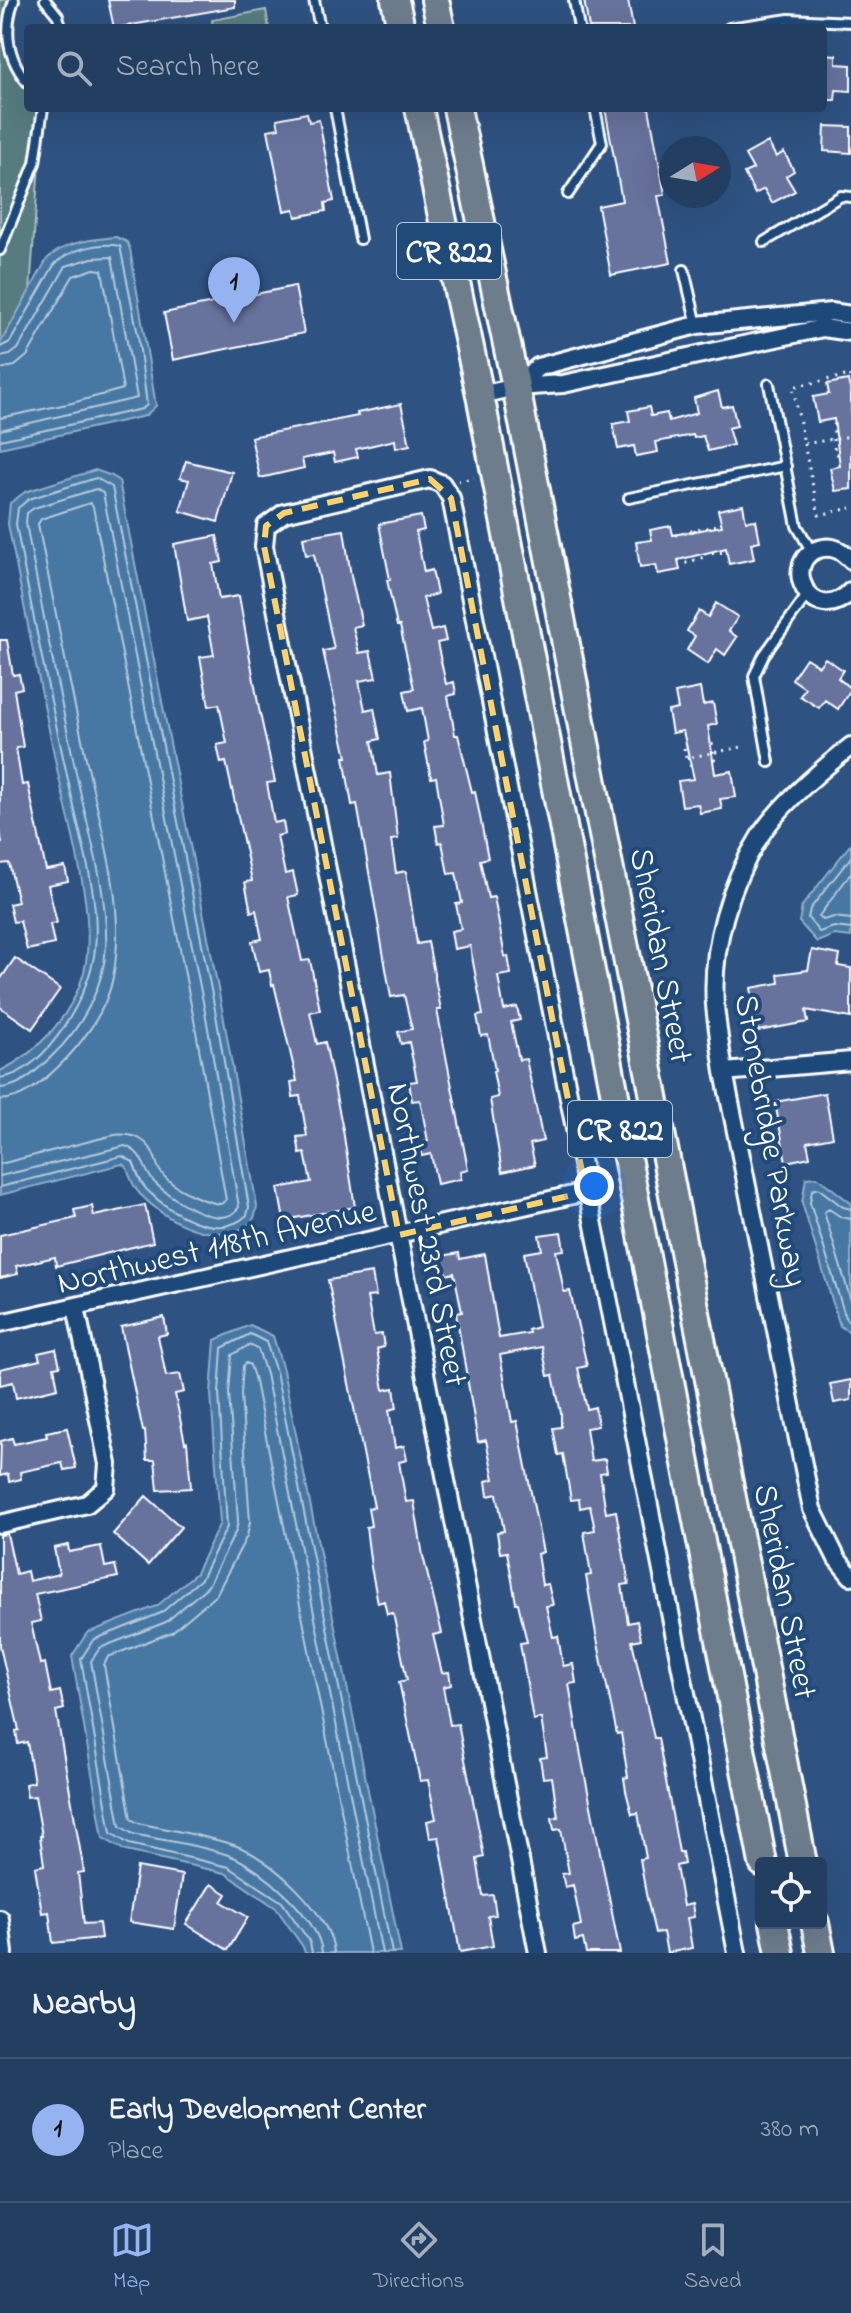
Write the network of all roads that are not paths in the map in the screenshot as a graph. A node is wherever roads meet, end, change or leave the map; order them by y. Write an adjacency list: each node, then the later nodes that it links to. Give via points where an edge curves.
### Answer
1 (14, 0): 12 (lane, via 6,37)
2 (45, 0): 7 (lane)
3 (314, 0): 8 (lane)
4 (435, 0): 9 (main road)
5 (574, 0): 10 (lane)
6 (851, 22): 11 (lane, via 789,19)
7 (60, 24)
8 (319, 24)
9 (440, 24)
10 (578, 24)
11 (756, 24)
12 (24, 77)
13 (42, 112): 22 (lane, via 35,163)
14 (336, 112): 20 (lane)
15 (458, 112): 28 (main road, Sheridan Street / CR 822)
16 (596, 112): 18 (lane, via 602,143)
17 (423, 113): 29 (main road, CR 822)
18 (568, 194)
19 (851, 197): 21 (lane, via 841,196)
20 (360, 239)
21 (764, 242)
22 (0, 250)
23 (684, 270): 25 (lane)
24 (851, 315): 25 (street, via 831,312)
25 (697, 325): 28 (street, via 538,367)
26 (851, 332): 28 (street, via 823,328 563,384)
27 (769, 384): 30 (lane)
28 (516, 387): 29 (street); 40 (main road, Sheridan Street / CR 822)
29 (480, 395): 41 (main road, CR 822)
30 (786, 466): 31 (lane); 32 (lane, via 797,526)
31 (629, 498)
32 (812, 552): 33 (street, via 833,548); 34 (street, via 801,570)
33 (851, 560)
34 (808, 594): 35 (street, via 823,603); 37 (lane, via 754,676)
35 (849, 599)
36 (851, 746): 39 (street, Stonebridge Parkway, via 801,789 761,835 731,894 716,952 715,1004)
37 (769, 762)
38 (851, 1061): 39 (street)
39 (724, 1072): 47 (street, Stonebridge Parkway, via 812,1509)
40 (669, 1175): 41 (main road); 49 (main road, Sheridan Street / CR 822)
41 (630, 1181): 48 (main road, CR 822)
42 (586, 1192): 43 (street, Northwest 118th Avenue); 43 (street, Northwest 23rd Street, via 446,491 430,479 284,513 266,526 264,546); 55 (street)
43 (399, 1235): 44 (street, Northwest 118th Avenue); 54 (street, Northwest 23rd Street)
44 (76, 1307): 45 (street, Northwest 118th Avenue); 46 (street, via 108,1464 106,1488 87,1504)
45 (0, 1323)
46 (0, 1524)
47 (851, 1576)
48 (762, 1857)
49 (802, 1857)
50 (0, 1919): 53 (street)
51 (775, 1929): 56 (main road)
52 (816, 1929): 57 (main road)
53 (4, 1953)
54 (538, 1953)
55 (737, 1953)
56 (780, 1953)
57 (821, 1953)

